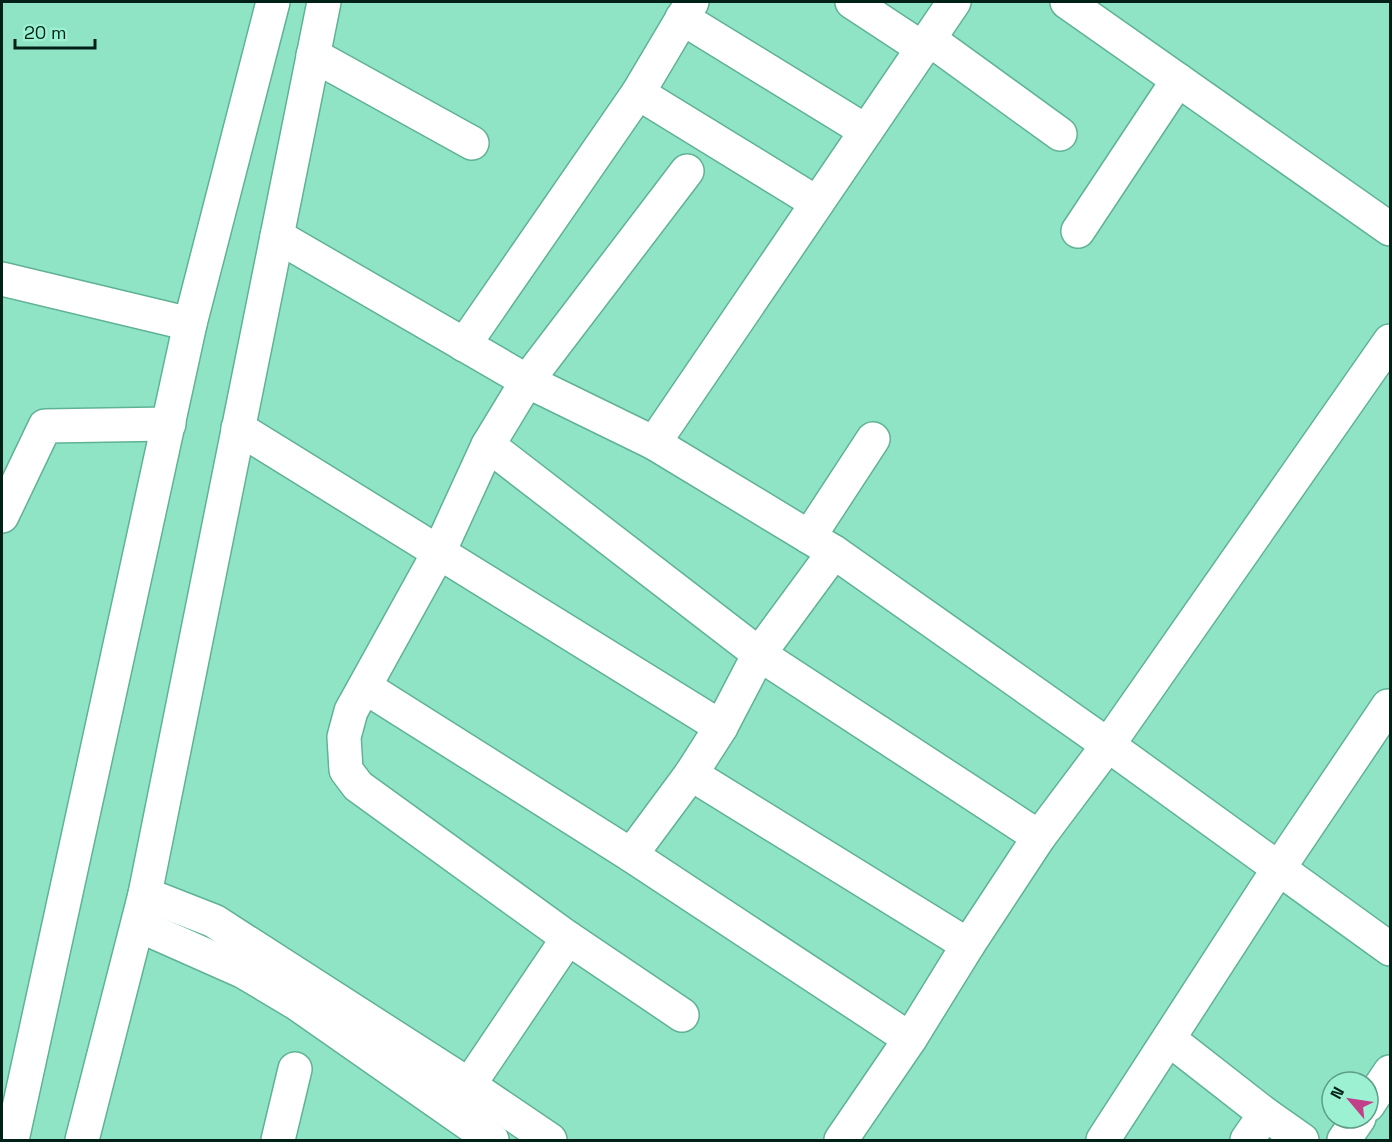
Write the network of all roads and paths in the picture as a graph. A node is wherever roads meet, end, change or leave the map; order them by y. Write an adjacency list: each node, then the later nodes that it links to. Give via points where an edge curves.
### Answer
1 (273, 2): 20 (street)
2 (324, 2): 8 (street)
3 (852, 2): 7 (street)
4 (954, 2): 7 (street)
5 (1066, 2): 9 (street)
6 (687, 10): 10 (street); 11 (street)
7 (925, 44): 11 (street); 12 (street)
8 (313, 55): 13 (street); 18 (street)
9 (1178, 80): 16 (street); 17 (street)
10 (638, 93): 15 (street); 22 (street)
11 (866, 131): 15 (street)
12 (1060, 134)
13 (472, 143)
14 (687, 171): 23 (street)
15 (817, 203): 27 (street)
16 (1390, 229)
17 (1078, 231)
18 (277, 236): 22 (street); 25 (street)
19 (2, 279): 20 (street)
20 (190, 324): 24 (street)
21 (1390, 341): 36 (street)
22 (464, 345): 23 (street)
23 (526, 381): 27 (street); 28 (street)
24 (169, 424): 29 (street, via 45,426); 53 (street)
25 (238, 428): 31 (street); 41 (street)
26 (873, 440): 30 (street)
27 (654, 443): 30 (street)
28 (488, 445): 31 (street); 32 (street)
29 (2, 516)
30 (821, 544): 32 (street); 36 (street)
31 (439, 552): 33 (street); 35 (street)
32 (759, 654): 35 (street); 38 (street)
33 (365, 687): 39 (street); 42 (street, via 351,711 344,737 346,770 358,786)
34 (1390, 706): 40 (street)
35 (721, 727): 37 (street)
36 (1108, 745): 38 (street); 40 (street)
37 (691, 774): 39 (street); 43 (street)
38 (1039, 837): 43 (street)
39 (631, 855): 46 (street)
40 (1279, 868): 44 (street); 47 (street)
41 (141, 910): 50 (street, via 214,921); 54 (street); 56 (street, via 296,1003)
42 (568, 938): 45 (street); 50 (street)
43 (968, 945): 46 (street)
44 (1390, 949)
45 (682, 1015)
46 (910, 1039): 58 (street)
47 (1169, 1039): 52 (street); 59 (street)
48 (295, 1069): 55 (street)
49 (1390, 1072): 51 (street)
50 (469, 1084): 57 (street)
51 (1380, 1087)
52 (1265, 1114): 60 (street); 61 (street)
53 (12, 1140)
54 (82, 1140)
55 (278, 1140)
56 (492, 1140)
57 (550, 1140)
58 (841, 1140)
59 (1103, 1140)
60 (1247, 1140)
61 (1302, 1140)

